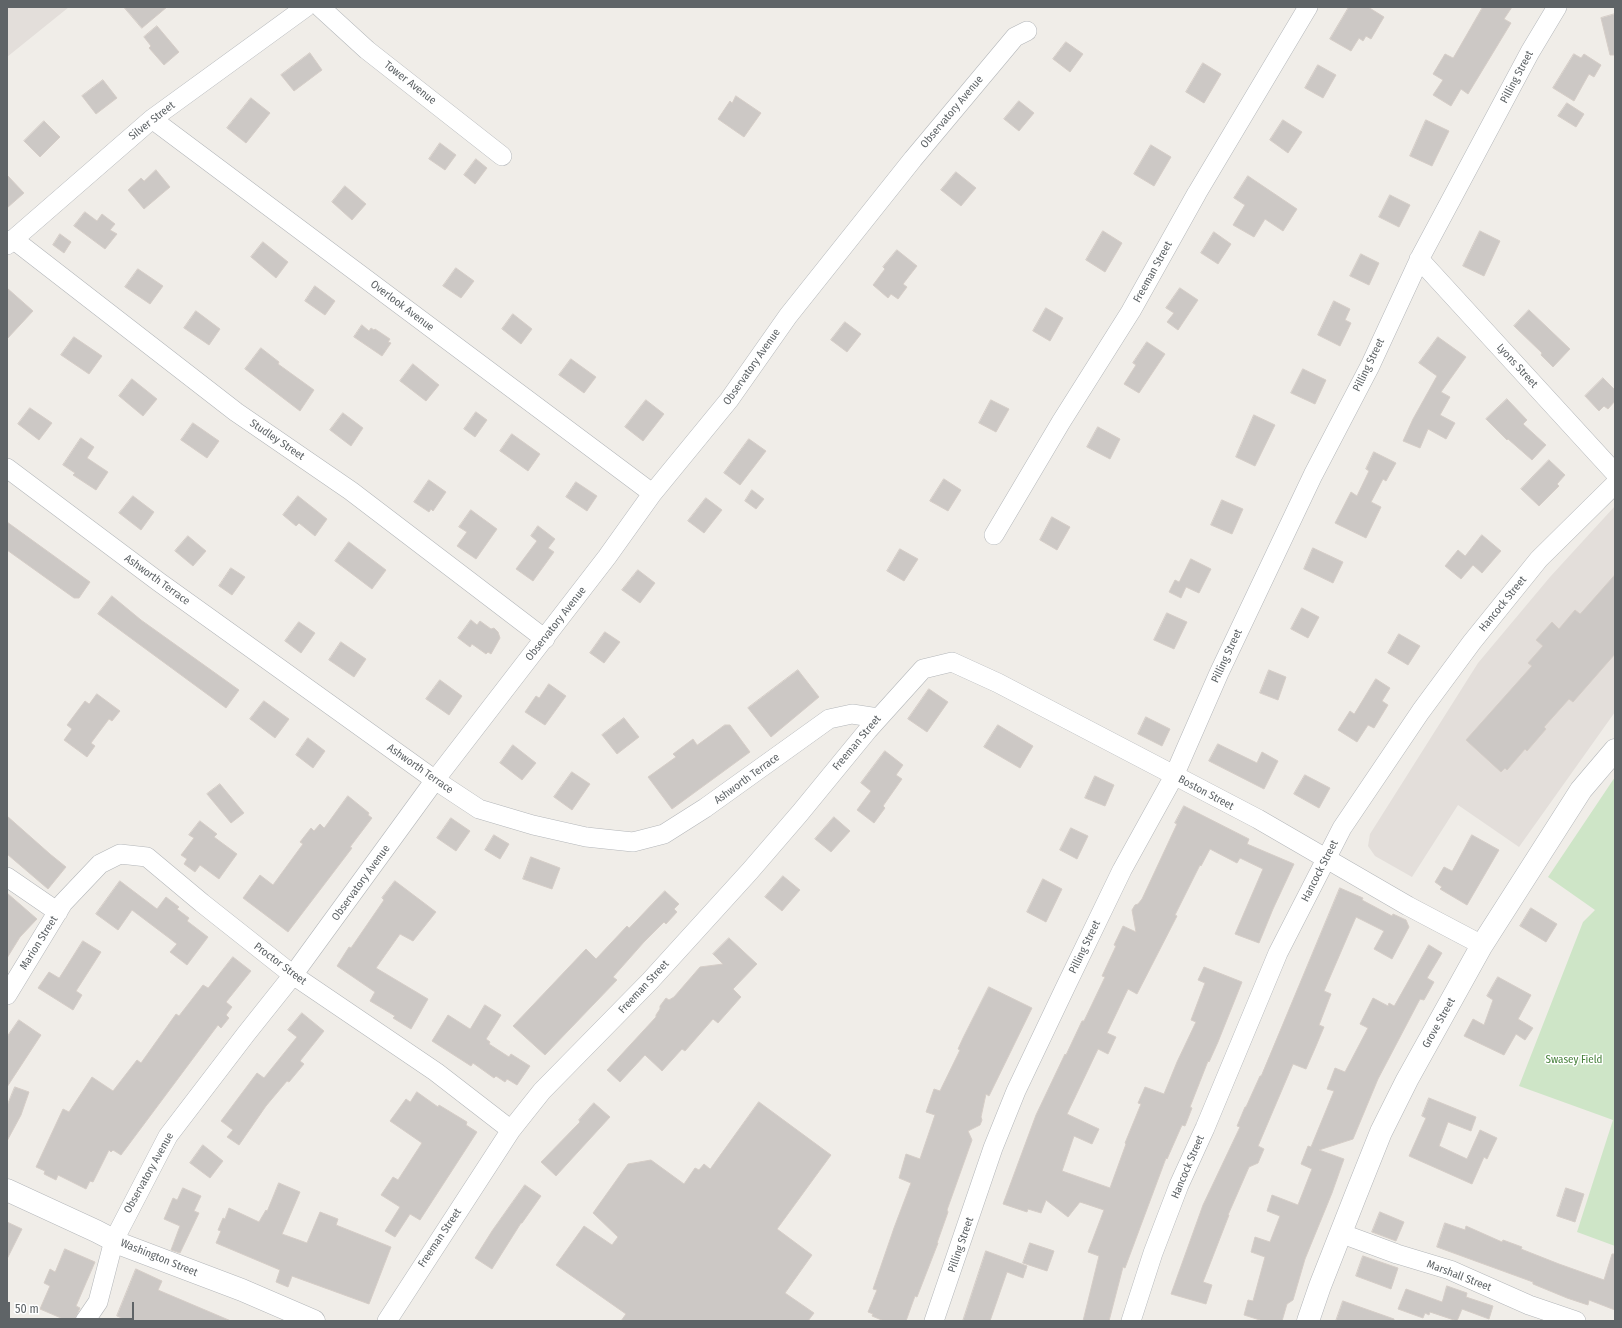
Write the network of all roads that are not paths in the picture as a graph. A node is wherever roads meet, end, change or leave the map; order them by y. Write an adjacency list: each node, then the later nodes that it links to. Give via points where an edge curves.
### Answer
1 (306, 7): 6 (street, Silver Street)
2 (320, 7): 7 (street, Tower Avenue, via 367,50)
3 (1308, 7): 14 (street, Freeman Street, via 1197,193 1131,311)
4 (1557, 7): 9 (street, Pilling Street, via 1530,52)
5 (1028, 31): 13 (street, Observatory Avenue, via 1015,37 913,159 788,316 729,400)
6 (152, 119): 8 (street, Silver Street); 13 (street, Overlook Avenue)
7 (502, 156)
8 (10, 242): 15 (street, Studley Street, via 236,412 351,491)
9 (1419, 259): 11 (street, Lyons Street); 19 (street, Pilling Street, via 1370,366 1313,475 1219,672)
10 (7, 468): 20 (street, Ashworth Terrace, via 159,582)
11 (1615, 473)
12 (1615, 484): 21 (street, Hancock Street, via 1539,559 1472,642 1421,711 1347,822)
13 (652, 493): 15 (street, Observatory Avenue)
14 (994, 534)
15 (545, 639): 20 (street, Observatory Avenue)
16 (923, 669): 17 (street, Freeman Street); 19 (street, Boston Street, via 952,662 998,682)
17 (878, 718): 20 (street, Ashworth Terrace, via 852,714 829,719 705,808 664,834 633,842 586,837 479,810); 27 (street, Freeman Street, via 750,872 650,981 542,1091)
18 (1615, 750): 24 (street, Grove Street, via 1581,790)
19 (1174, 776): 21 (street, Boston Street); 34 (street, Pilling Street, via 1122,870 1016,1091 993,1148)
20 (435, 780): 25 (street, Observatory Avenue)
21 (1328, 858): 24 (street, Boston Street, via 1408,906); 35 (street, Hancock Street, via 1278,953 1180,1185 1153,1253)
22 (7, 877): 23 (street)
23 (58, 912): 25 (street, Proctor Street, via 63,903 100,864 120,854 147,857); 26 (street, Marion Street)
24 (1482, 945): 29 (street, Grove Street, via 1381,1132)
25 (293, 975): 27 (street, Proctor Street, via 436,1072); 30 (street, Observatory Avenue, via 168,1136)
26 (7, 995)
27 (511, 1130): 33 (street, Freeman Street)
28 (7, 1190): 30 (street, Washington Street)
29 (1340, 1233): 36 (street, Grove Street); 37 (street, Marshall Street, via 1450,1270 1529,1305)
30 (114, 1240): 31 (street, Observatory Avenue, via 98,1302); 32 (street, Washington Street)
31 (85, 1321)
32 (314, 1321)
33 (387, 1321)
34 (934, 1321)
35 (1131, 1321)
36 (1308, 1321)
37 (1576, 1321)

